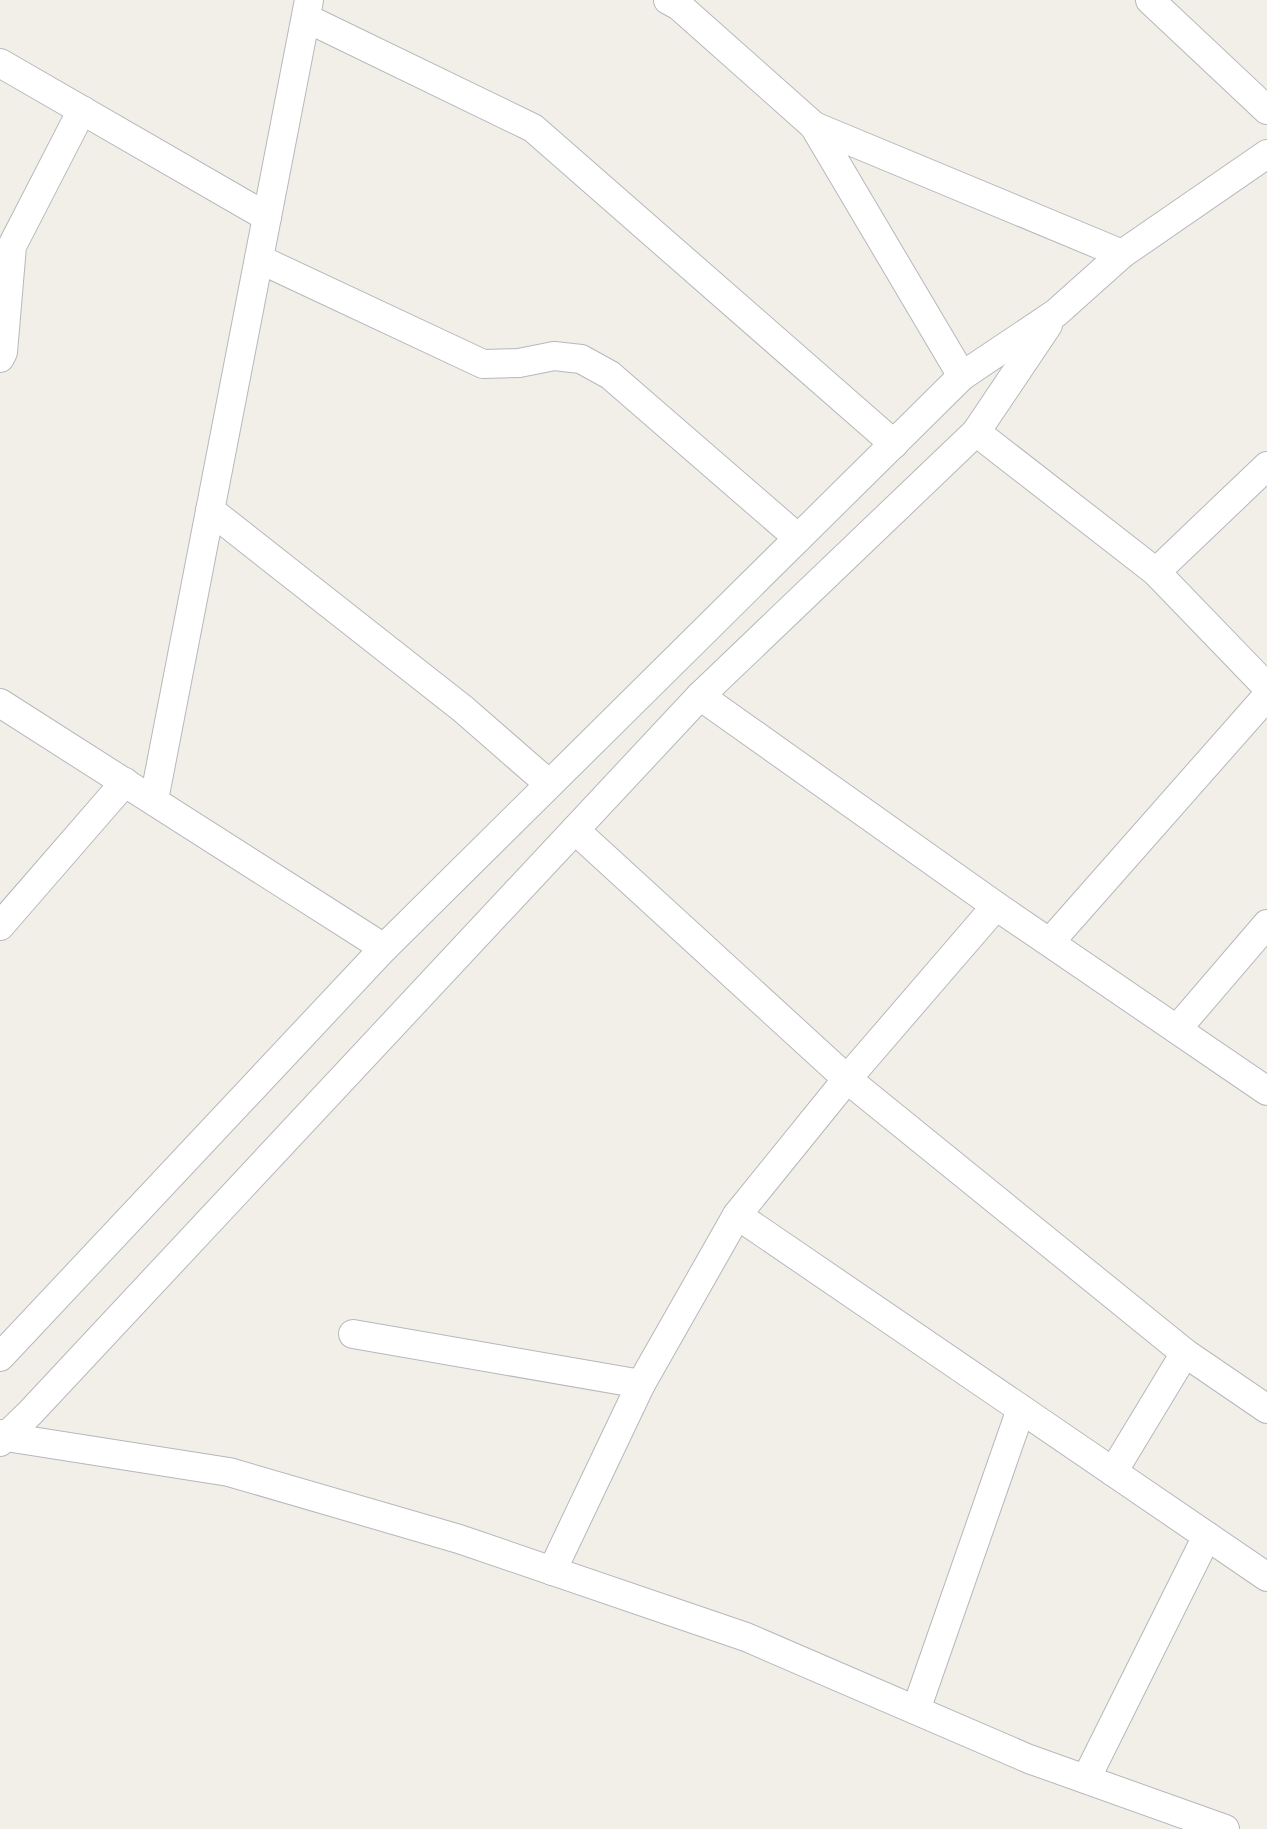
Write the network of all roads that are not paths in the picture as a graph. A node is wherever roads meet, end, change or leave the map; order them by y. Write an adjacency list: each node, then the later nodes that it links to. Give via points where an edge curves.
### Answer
1 (668, 0): 7 (street, via 679,6)
2 (1150, 0): 6 (street)
3 (308, 9): 9 (street); 16 (street, via 534,128)
4 (0, 63): 5 (street)
5 (82, 110): 9 (street); 13 (street, via 12,246)
6 (1267, 110)
7 (814, 126): 10 (street); 14 (street)
8 (1267, 154): 10 (street)
9 (267, 217): 11 (street)
10 (1122, 254): 12 (street)
11 (259, 259): 18 (street); 19 (street, via 483,364 519,363 554,356 581,359 610,375)
12 (1056, 313): 14 (street); 15 (street)
13 (0, 358)
14 (962, 376): 16 (street)
15 (976, 432): 20 (street); 22 (street)
16 (894, 444): 19 (street)
17 (1267, 466): 20 (street)
18 (210, 510): 26 (street, via 463,709); 27 (street)
19 (798, 538): 26 (street)
20 (1156, 572): 21 (street)
21 (1267, 686)
22 (700, 696): 28 (street); 29 (street)
23 (1267, 696): 32 (street)
24 (0, 703): 25 (street)
25 (125, 782): 27 (street); 31 (street)
26 (550, 784): 33 (street)
27 (154, 800): 33 (street)
28 (575, 830): 35 (street); 44 (street)
29 (996, 906): 32 (street); 35 (street)
30 (1267, 924): 34 (street)
31 (0, 926)
32 (1050, 942): 34 (street)
33 (384, 948): 40 (street)
34 (1177, 1029): 36 (street)
35 (847, 1079): 37 (street); 39 (street)
36 (1267, 1091)
37 (737, 1215): 41 (street); 42 (street)
38 (353, 1334): 41 (street)
39 (1185, 1353): 43 (street); 45 (street)
40 (0, 1357)
41 (641, 1384): 47 (street)
42 (1022, 1409): 45 (street); 49 (street)
43 (1267, 1409)
44 (2, 1438): 47 (street, via 229,1472 459,1539)
45 (1114, 1472): 46 (street)
46 (1207, 1536): 48 (street); 50 (street)
47 (552, 1571): 49 (street, via 746,1637)
48 (1267, 1577)
49 (916, 1710): 50 (street, via 1029,1759)
50 (1086, 1779): 51 (street)
51 (1225, 1829)

